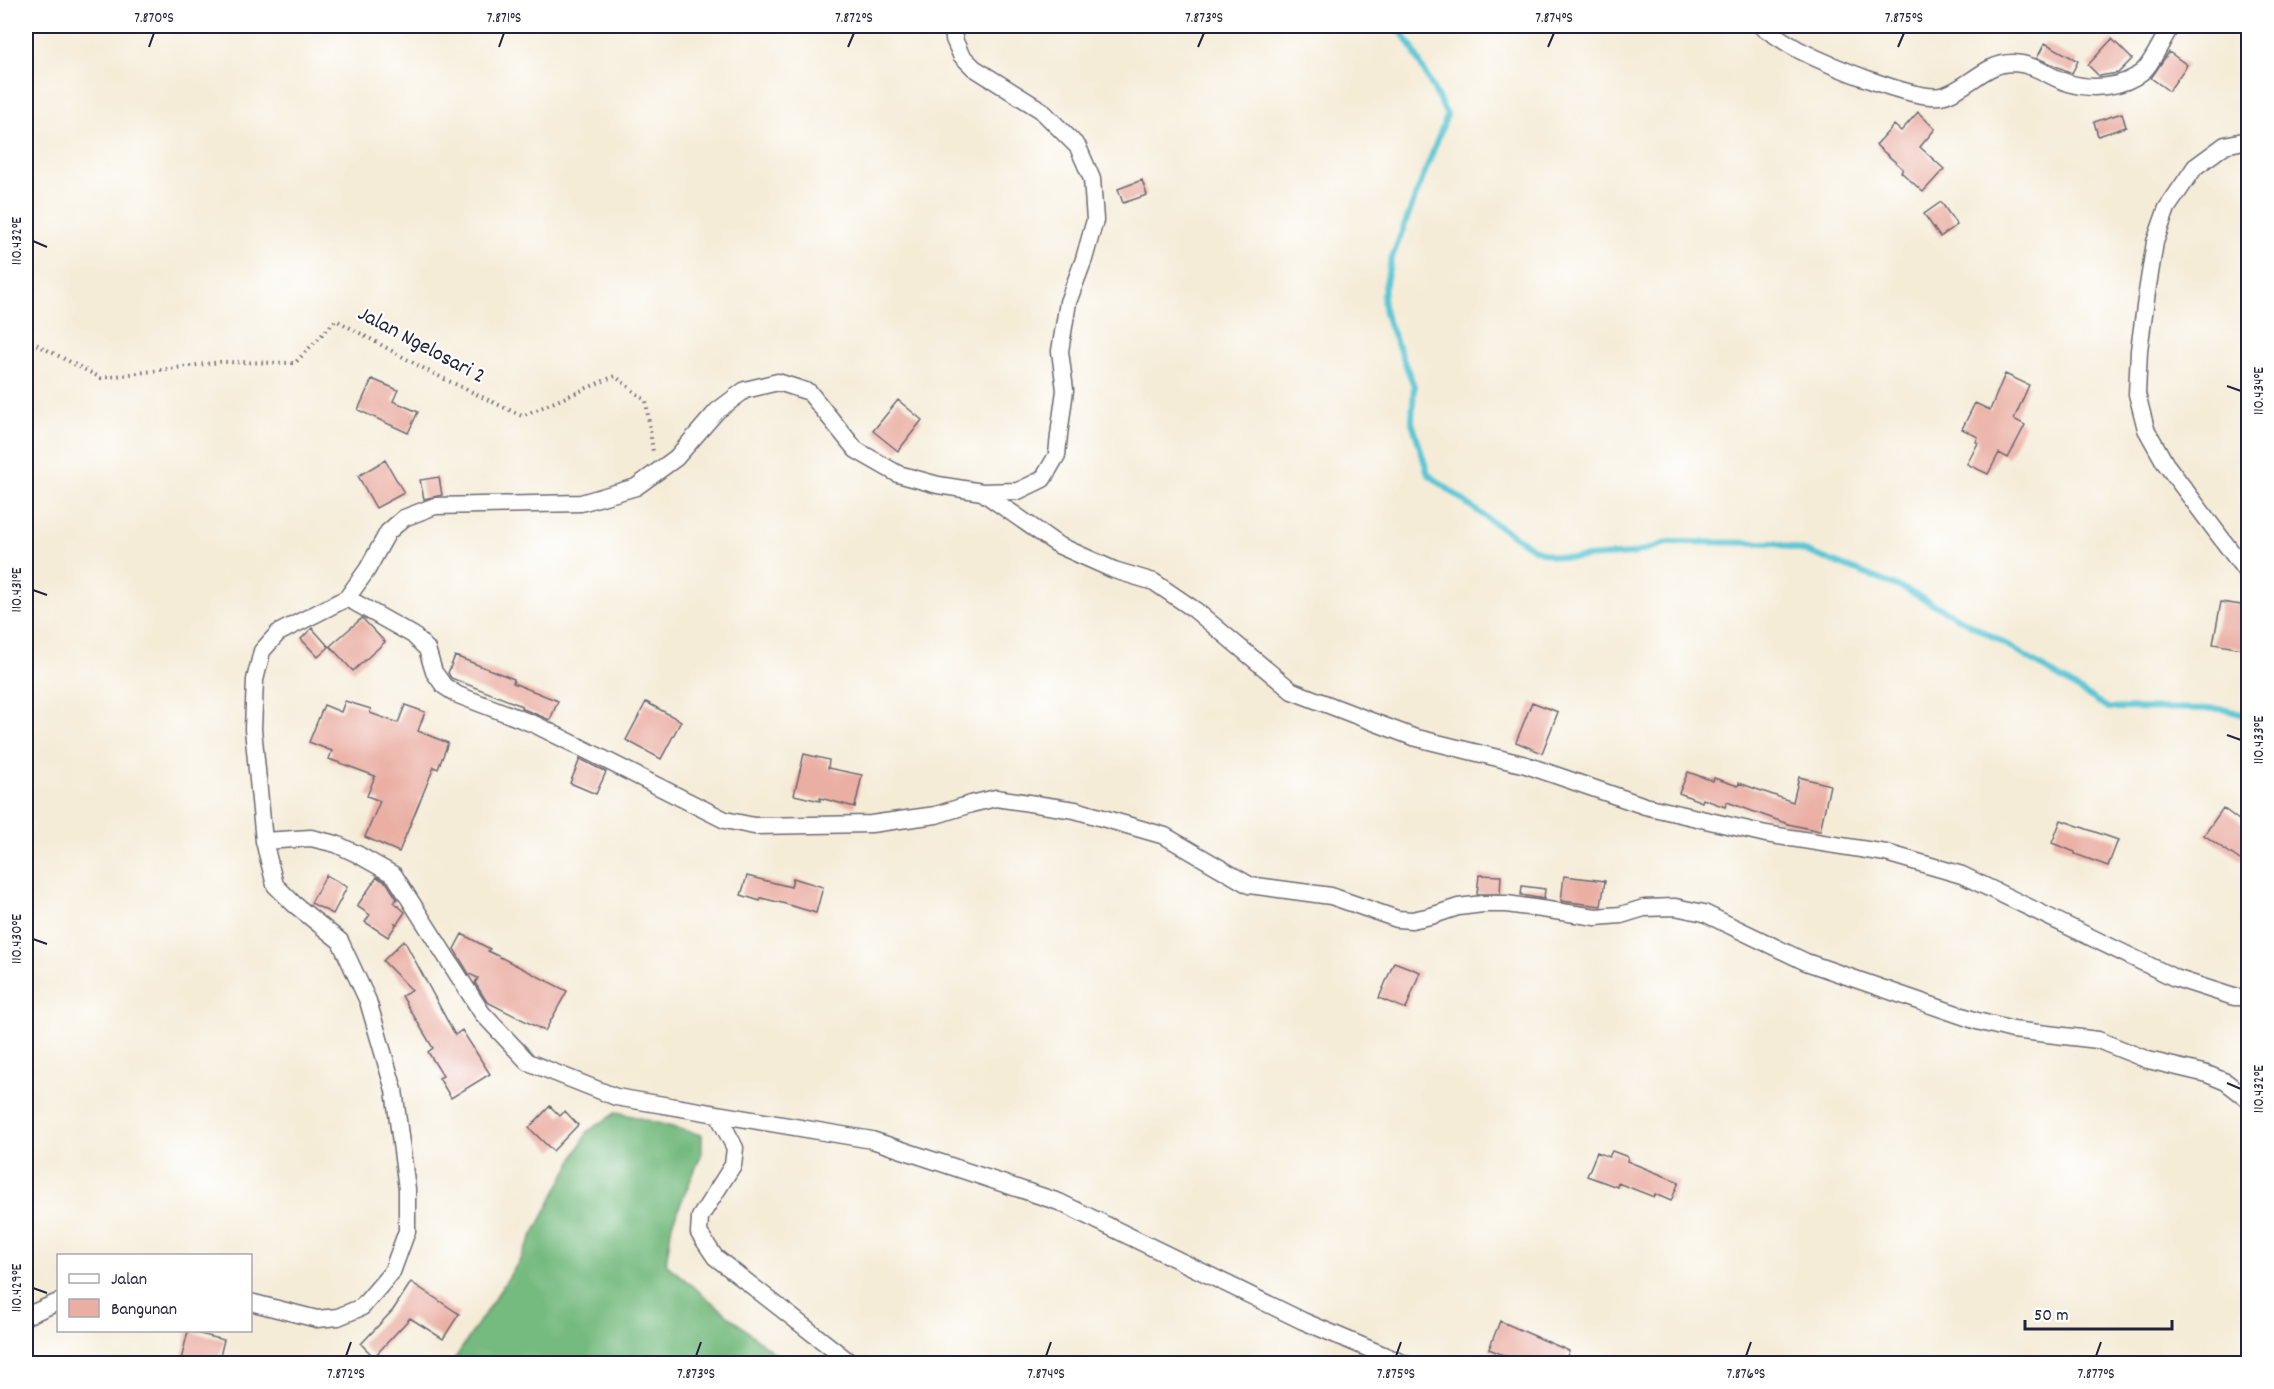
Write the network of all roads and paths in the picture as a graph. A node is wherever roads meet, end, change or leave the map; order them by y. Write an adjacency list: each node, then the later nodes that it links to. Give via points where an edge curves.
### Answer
1 (953, 26): 7 (street, via 961,56 1041,110 1078,147 1092,179 1095,220 1068,302 1060,351 1065,390 1057,455 1043,479 1018,491)
2 (1761, 26): 3 (street, via 1799,50 1858,76 1917,94 1943,96 1965,86 1993,65 2015,63 2040,69 2067,83 2108,86 2125,82 2144,71)
3 (2170, 26)
4 (2248, 140): 8 (street, via 2225,145 2195,167 2167,208 2155,242 2139,350 2137,394 2146,429 2165,463)
5 (26, 339): 6 (path, Jalan Ngelosari 2, via 101,378 220,362 295,363 336,320 432,373 522,416 615,376 646,401 654,450)
6 (649, 459)
7 (982, 492): 9 (street, via 898,474 856,450 809,392 778,382 745,390 717,411 676,458 636,487 581,503 435,506 404,518 388,532); 11 (street, via 1058,545 1114,570 1154,582 1195,610 1292,691 1413,737 1526,765 1646,806 1766,834 1886,853 1962,875 2175,978)
8 (2248, 574)
9 (347, 598): 10 (street, via 278,633 262,651 255,680 253,729); 12 (street, via 413,635 427,649 434,672 444,686 458,695 536,724 725,820 765,826 871,824 936,815 996,798 1076,810 1165,836 1249,885 1330,896 1397,919 1412,920 1483,904 1596,917 1675,907 1704,913 1806,962 1977,1021 2013,1030 2097,1040 2148,1060 2207,1074 2226,1082)
10 (264, 841): 13 (street, via 311,838 327,842 394,875 482,1013 528,1062 616,1097); 15 (street, via 275,885 340,941 368,1001 394,1090 407,1232 392,1272 362,1307 338,1317 317,1319)
11 (2244, 999)
12 (2248, 1099)
13 (718, 1115): 17 (street, via 735,1148 733,1165 700,1217 699,1233 716,1257); 20 (street, via 872,1140 1059,1202 1304,1321)
14 (57, 1302): 16 (street)
15 (252, 1303)
16 (26, 1316)
17 (814, 1334): 18 (street); 19 (street)
18 (829, 1364)
19 (852, 1364)
20 (1405, 1364)

